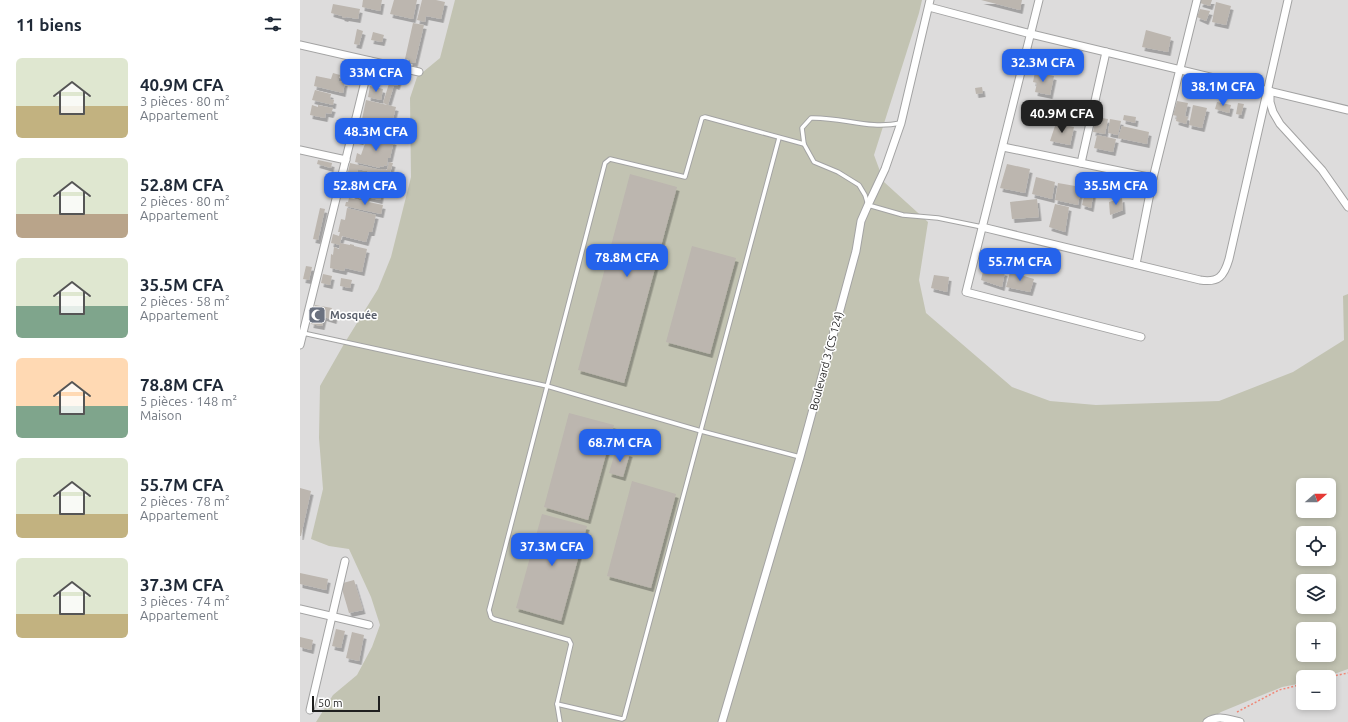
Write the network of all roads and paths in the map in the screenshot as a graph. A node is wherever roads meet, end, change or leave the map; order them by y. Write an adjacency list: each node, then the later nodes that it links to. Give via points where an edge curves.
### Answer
1 (1039, 0): 5 (street)
2 (1197, 0): 9 (street)
3 (1288, 0): 11 (street)
4 (929, 3): 5 (street); 13 (street, Boulevard 3 (CS 124))
5 (1031, 34): 7 (street); 16 (street)
6 (300, 45): 8 (street)
7 (1106, 52): 9 (street); 19 (street)
8 (370, 61): 10 (street); 18 (street)
9 (1179, 70): 11 (street); 20 (street)
10 (419, 72)
11 (1268, 91): 12 (street); 22 (street, via 1273,112 1280,124 1322,170); 24 (street, via 1225,270 1218,279 1208,282)
12 (1348, 110)
13 (901, 123): 15 (lane, via 872,125 811,118 802,128); 21 (street, Boulevard 3 (CS 124), via 885,169)
14 (779, 138): 15 (lane); 29 (lane, via 705,117 702,118 685,177 607,160); 30 (lane)
15 (804, 144): 21 (lane, via 814,162 838,172 859,185)
16 (1003, 147): 19 (street); 23 (street)
17 (300, 150): 18 (street)
18 (346, 160): 25 (street)
19 (1080, 162): 20 (street)
20 (1153, 178): 24 (street)
21 (868, 205): 23 (lane, via 903,215 938,218); 31 (street, Boulevard 3 (CS 124), via 861,222 856,251)
22 (1348, 207)
23 (982, 227): 24 (street); 27 (street, via 966,292)
24 (1136, 264)
25 (303, 323): 26 (street)
26 (303, 333): 28 (street); 29 (lane)
27 (1141, 337)
28 (300, 345)
29 (547, 386): 30 (lane); 39 (lane, via 492,597 490,614 494,619 571,642)
30 (701, 431): 31 (lane); 39 (lane, via 624,718)
31 (800, 457): 43 (street, Boulevard 3 (CS 124))
32 (345, 561): 34 (street)
33 (300, 609): 34 (street)
34 (332, 616): 35 (street); 40 (street)
35 (369, 625)
36 (1348, 673): 37 (path)
37 (1336, 675)
38 (1296, 686): 41 (path, via 1279,690)
39 (557, 704): 42 (lane)
40 (310, 710)
41 (1224, 718): 44 (street, via 1214,718); 45 (street)
42 (560, 722)
43 (722, 722)
44 (1207, 722)
45 (1240, 722)

